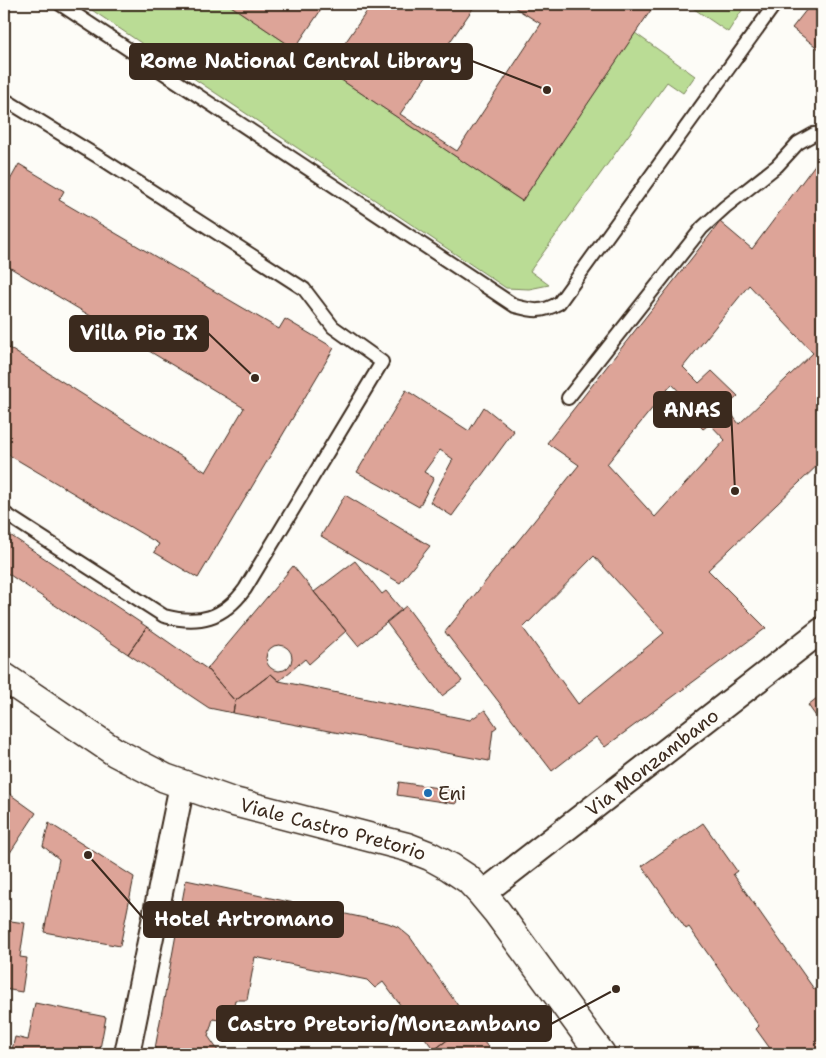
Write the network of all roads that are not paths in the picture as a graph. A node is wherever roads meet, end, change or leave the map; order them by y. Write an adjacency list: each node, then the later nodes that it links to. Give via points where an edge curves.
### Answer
1 (60, 4): 2 (lane, via 515,306 534,311 546,310 558,303)
2 (775, 4)
3 (4, 98): 6 (lane, via 304,289 333,327 382,362 236,601 224,612 210,618 178,620 164,616)
4 (822, 133): 5 (lane, via 798,143 777,166 702,228)
5 (568, 398)
6 (4, 513)
7 (822, 630): 10 (street, Via Monzambano)
8 (4, 677): 9 (main road, Viale Castro Pretorio, via 116,752)
9 (182, 785): 10 (main road, Viale Castro Pretorio, via 418,851 455,870); 11 (street)
10 (482, 894): 12 (main road, Viale Castro Pretorio)
11 (127, 1054)
12 (601, 1054)

